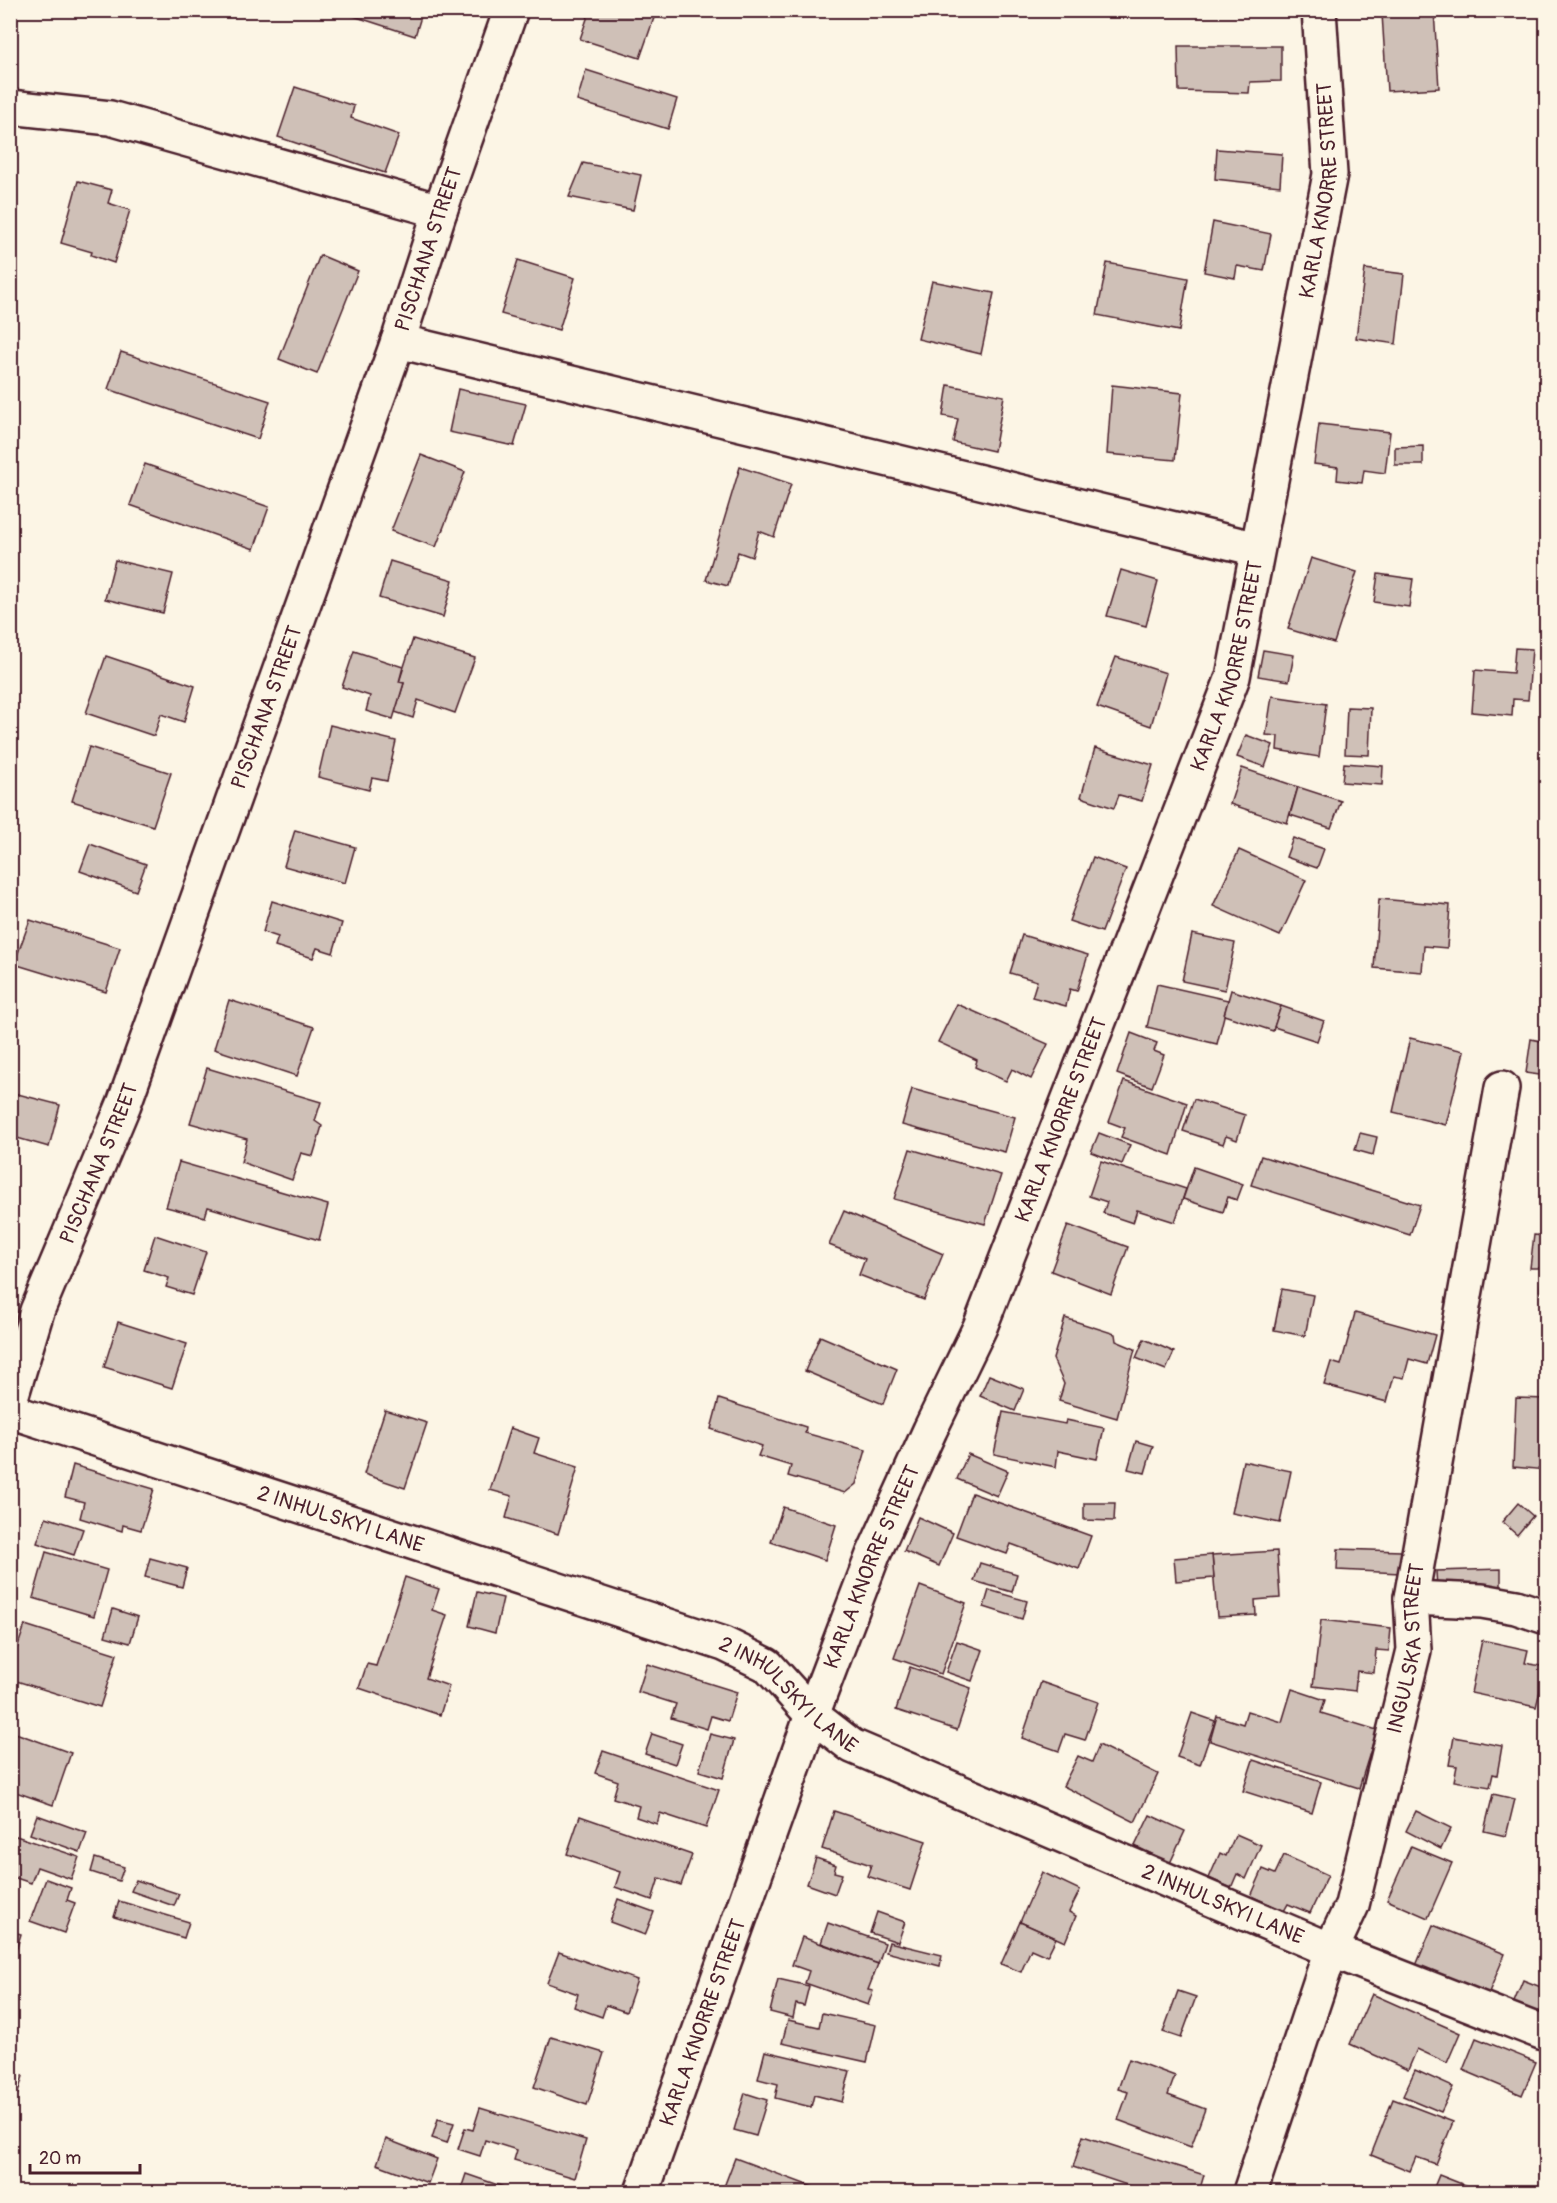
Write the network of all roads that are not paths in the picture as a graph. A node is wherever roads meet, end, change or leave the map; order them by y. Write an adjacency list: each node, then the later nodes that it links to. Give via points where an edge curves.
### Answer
1 (511, 10): 4 (street, PISCHANA STREET)
2 (1319, 10): 6 (street, KARLA KNORRE STREET, via 1330,174)
3 (10, 107): 4 (street, via 110,118)
4 (440, 211): 5 (street, PISCHANA STREET)
5 (398, 340): 6 (street); 8 (street, PISCHANA STREET, via 124,1104)
6 (1257, 549): 13 (street, KARLA KNORRE STREET, via 1233,677 980,1327 873,1555)
7 (1502, 1088): 11 (street, INGULSKA STREET)
8 (24, 1308): 9 (street, PISCHANA STREET)
9 (10, 1401)
10 (10, 1411): 13 (street, 2 INHULSKYI LANE, via 724,1644 767,1665)
11 (1411, 1598): 12 (street, via 1482,1601); 14 (street, INGULSKA STREET, via 1414,1650 1352,1905)
12 (1546, 1617)
13 (812, 1715): 14 (street, 2 INHULSKYI LANE, via 852,1746); 16 (street, KARLA KNORRE STREET)
14 (1331, 1950): 15 (street, 2 INHULSKYI LANE); 17 (street, INGULSKA STREET)
15 (1546, 2034)
16 (642, 2193)
17 (1250, 2193)

